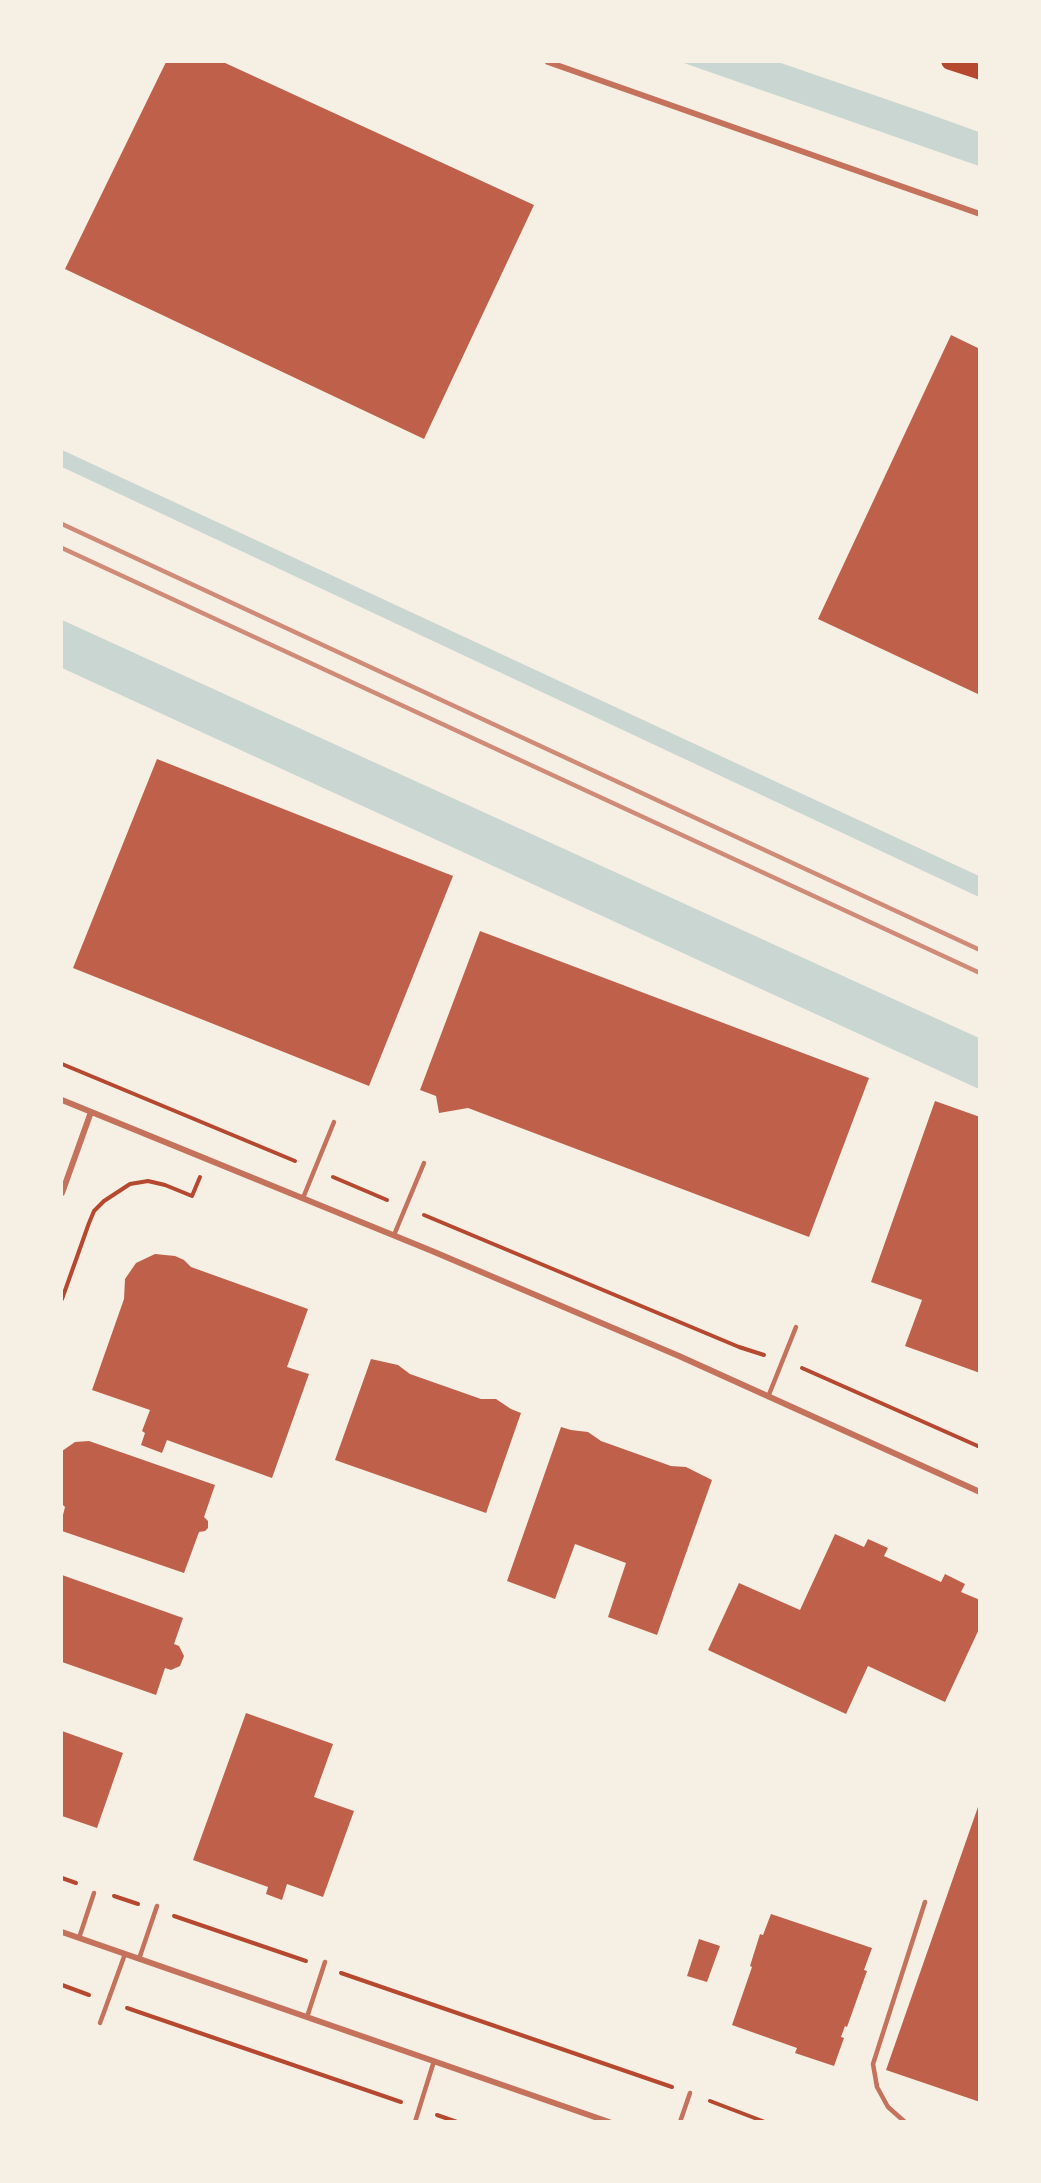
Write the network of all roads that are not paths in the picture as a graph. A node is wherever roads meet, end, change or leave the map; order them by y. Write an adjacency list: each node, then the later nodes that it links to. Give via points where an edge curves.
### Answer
1 (548, 62): 4 (street)
2 (949, 62): 3 (main road)
3 (980, 72)
4 (980, 214)
5 (62, 1100): 6 (street)
6 (91, 1112): 9 (street); 10 (street)
7 (334, 1122): 10 (lane)
8 (424, 1163): 11 (lane)
9 (62, 1193)
10 (303, 1198): 11 (street)
11 (394, 1235): 13 (street)
12 (796, 1328): 13 (lane)
13 (768, 1396): 14 (street)
14 (980, 1492)
15 (94, 1893): 19 (lane)
16 (925, 1902): 30 (lane, via 873,2064 877,2086 888,2107)
17 (156, 1908): 21 (lane)
18 (62, 1932): 19 (street)
19 (79, 1938): 20 (street)
20 (125, 1954): 21 (street); 24 (lane)
21 (139, 1959): 23 (street)
22 (324, 1965): 23 (lane)
23 (307, 2017): 25 (street)
24 (100, 2023)
25 (434, 2061): 27 (lane); 28 (street)
26 (690, 2093): 29 (lane)
27 (415, 2121)
28 (609, 2121)
29 (680, 2121)
30 (905, 2121)

